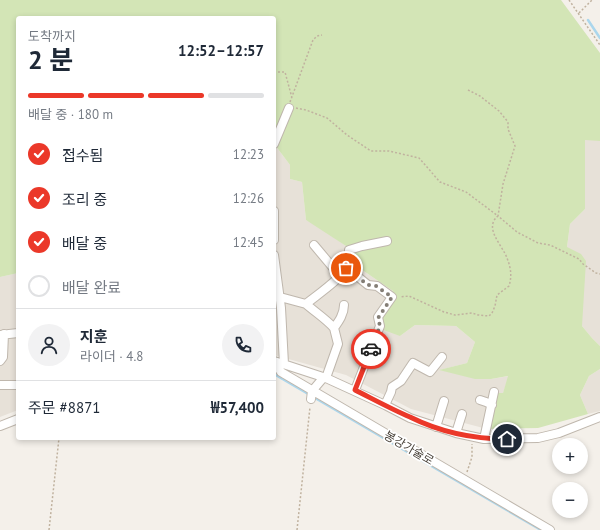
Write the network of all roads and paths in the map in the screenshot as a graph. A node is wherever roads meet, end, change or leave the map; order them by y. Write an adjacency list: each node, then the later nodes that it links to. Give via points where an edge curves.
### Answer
1 (569, 0): 3 (path)
2 (592, 0): 3 (path)
3 (579, 13): 5 (path)
4 (322, 35): 8 (path, via 313,40)
5 (600, 45)
6 (276, 72): 8 (path, via 285,72)
7 (468, 90): 11 (path, via 500,112 508,122 515,146 503,184)
8 (292, 98): 9 (path)
9 (289, 108): 10 (street); 11 (path, via 306,110 327,118 371,151 390,151 419,158 440,182 466,192)
10 (276, 139)
11 (498, 216): 15 (path, via 517,232 579,259 589,269); 18 (path, via 493,224 493,232 507,258 511,280 509,286 497,295 495,306 489,316 472,313 455,315 410,296)
12 (387, 241): 14 (street, via 349,250 350,261)
13 (314, 245): 16 (street)
14 (347, 267): 16 (street); 18 (street, via 368,285 376,286)
15 (600, 274)
16 (340, 276): 20 (street)
17 (276, 278): 19 (street)
18 (392, 297): 33 (street, via 378,318 380,326)
19 (278, 302): 20 (street); 29 (street)
20 (306, 304): 22 (street)
21 (344, 305): 22 (street)
22 (334, 328): 30 (street, via 338,344)
23 (16, 333): 24 (street)
24 (2, 335): 26 (street, via 3,357)
25 (442, 357): 38 (street, via 430,372 413,363 401,381 392,387)
26 (0, 361)
27 (276, 362): 29 (street, 봉강가술로)
28 (276, 364): 35 (street, 봉강가술로, via 281,372)
29 (284, 364): 30 (street, 봉강가술로)
30 (325, 378): 33 (street, 봉강가술로); 35 (street)
31 (0, 385): 32 (street)
32 (16, 385)
33 (355, 390): 38 (street, 봉강가술로)
34 (494, 392): 39 (street)
35 (312, 394): 49 (street, 봉강가술로); 51 (path)
36 (480, 400): 39 (street)
37 (444, 401): 44 (street)
38 (385, 405): 44 (street, 봉강가술로)
39 (492, 405): 47 (street)
40 (462, 414): 45 (street)
41 (600, 417): 47 (street, 봉강가술로, via 538,438)
42 (16, 420): 43 (street)
43 (0, 426)
44 (436, 428): 45 (street, 봉강가술로)
45 (456, 433): 46 (street, 봉강가술로)
46 (472, 437): 47 (street, 봉강가술로); 49 (path, via 472,457)
47 (484, 439)
48 (60, 440): 50 (path)
49 (463, 480): 52 (street, 봉강가술로)
50 (49, 530)
51 (297, 530)
52 (550, 530)

